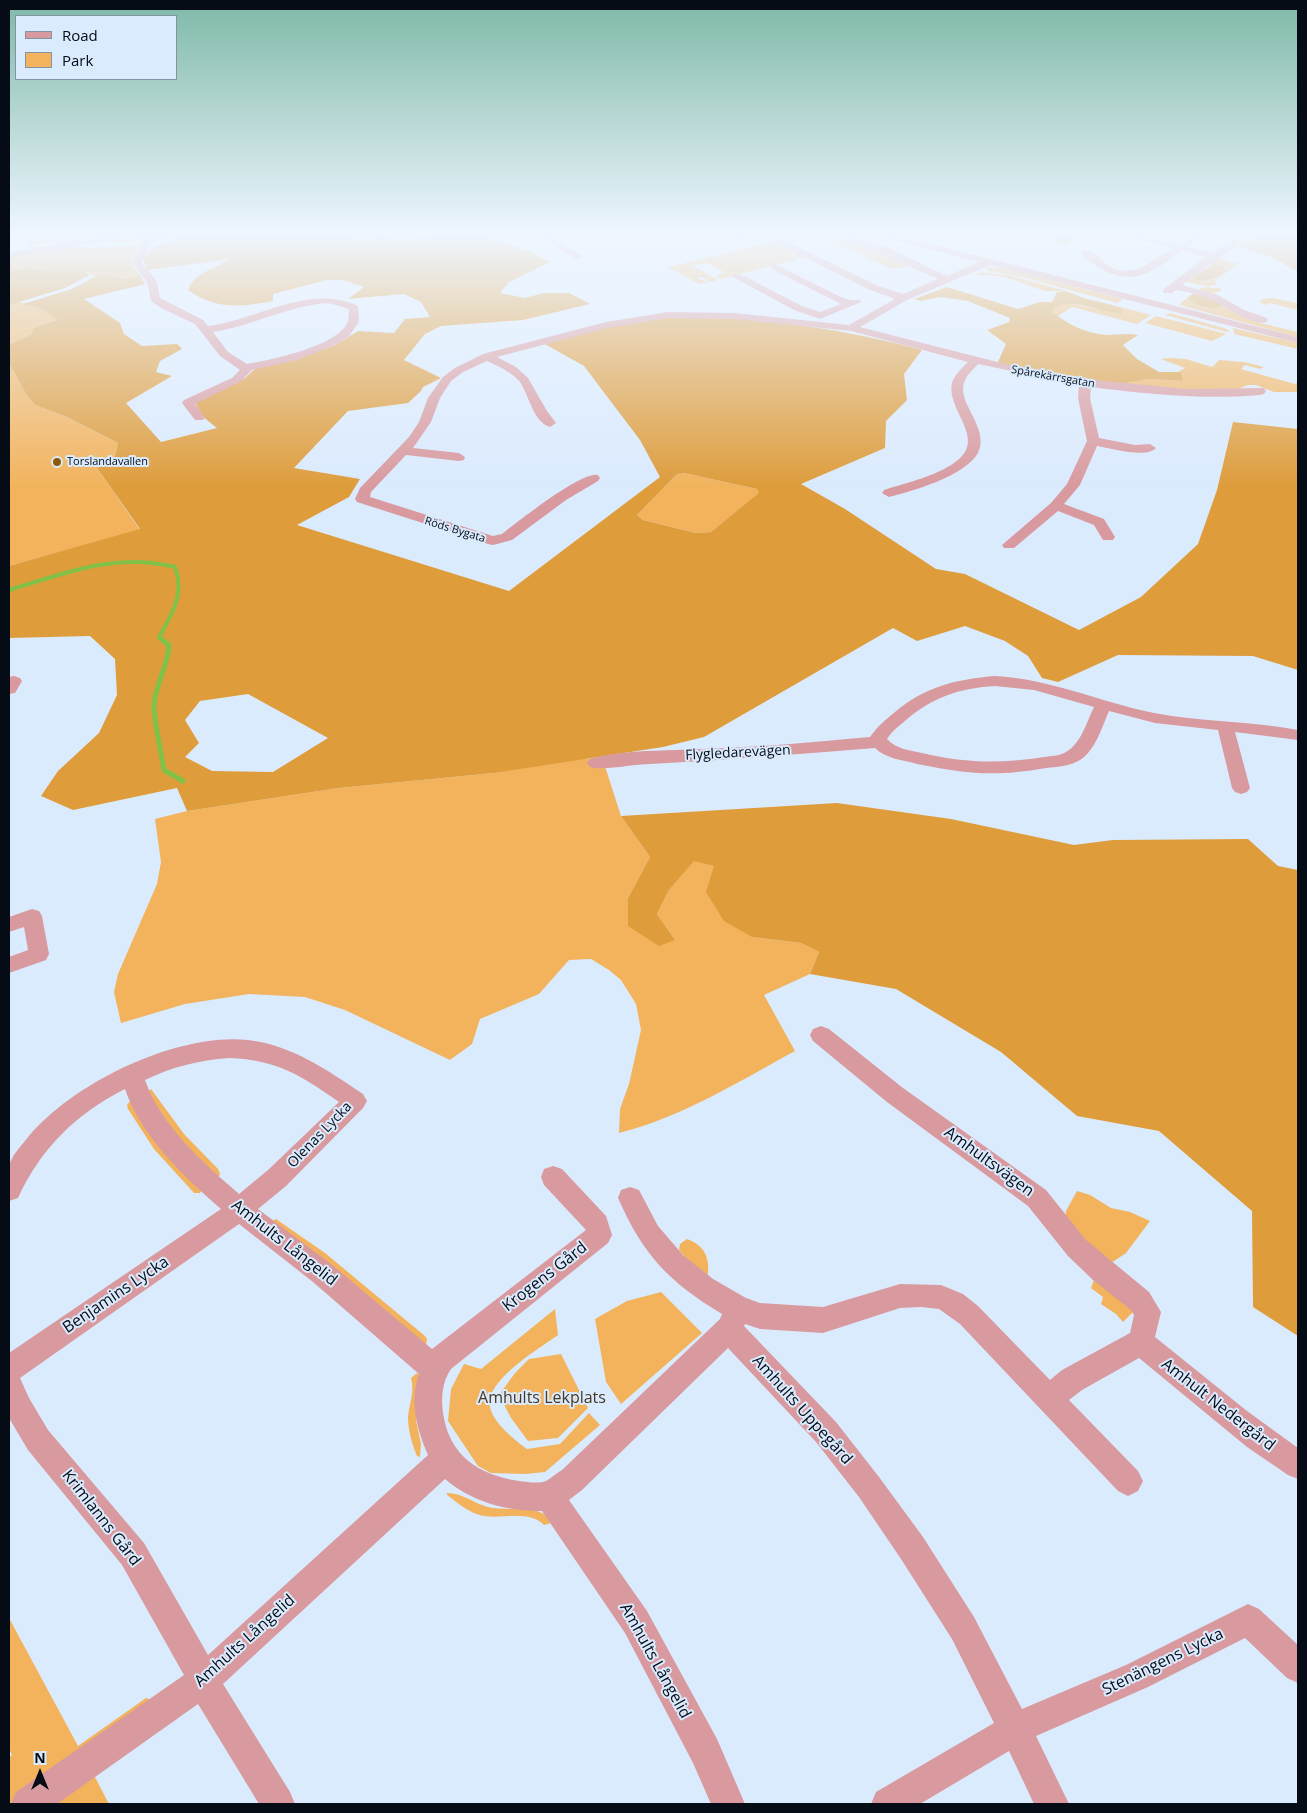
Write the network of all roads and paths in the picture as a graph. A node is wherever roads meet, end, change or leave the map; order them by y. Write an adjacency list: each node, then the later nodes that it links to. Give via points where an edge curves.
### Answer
1 (194, 319): 10 (street)
2 (256, 319): 10 (street)
3 (354, 319): 15 (street, via 334,341 306,354)
4 (646, 319): 13 (street, Spårekärrsgatan, via 606,325)
5 (759, 319): 9 (street, Spårekärrsgatan)
6 (867, 319): 9 (street)
7 (1215, 319): 12 (street)
8 (1258, 319): 11 (street)
9 (851, 328): 14 (street, Spårekärrsgatan)
10 (206, 330): 15 (street, via 224,354)
11 (1298, 330)
12 (1298, 340)
13 (487, 356): 19 (street, via 524,380 540,413); 22 (street, Spårekärrsgatan, via 447,379 434,398 421,430)
14 (975, 361): 16 (street, Spårekärrsgatan); 25 (street, via 957,383 958,394 974,432 970,454 943,472)
15 (245, 368): 18 (street, via 243,375 236,380 188,403)
16 (1085, 384): 17 (street, Spårekärrsgatan, via 1211,394); 20 (street, via 1084,398)
17 (1260, 390)
18 (199, 417)
19 (550, 423)
20 (1092, 441): 21 (street); 27 (street, via 1073,485)
21 (1150, 448)
22 (405, 451): 23 (street); 26 (street, Spårekärrsgatan, via 364,491)
23 (459, 457)
24 (593, 478): 26 (street, Röds Bygata, via 507,537 493,542)
25 (889, 493)
26 (362, 499)
27 (1056, 506): 28 (street, via 1099,522); 29 (street)
28 (1108, 537)
29 (1009, 545)
30 (1103, 705): 31 (street, via 1157,718); 33 (street, via 1028,684 990,682 952,687 911,706 879,736); 33 (street, via 1080,752 1072,757 1023,767 976,770 894,752)
31 (1225, 726): 32 (street); 35 (street)
32 (1298, 735)
33 (880, 742): 34 (street, Flygledarevägen)
34 (596, 763)
35 (1241, 788)
36 (9, 925): 37 (street, via 32,916 38,954)
37 (9, 965)
38 (821, 1036): 45 (street, Amhultsvägen, via 895,1095 1037,1198 1077,1248 1140,1300 1148,1312)
39 (122, 1080): 41 (street, via 74,1107 49,1130 24,1162); 43 (street, Amhults Långelid); 43 (street, Olenas Lycka, via 182,1055 244,1049 285,1059 355,1101 277,1178)
40 (554, 1177): 47 (street, Krogens Gård, via 597,1224 599,1234 441,1360)
41 (9, 1190)
42 (630, 1198): 44 (street, via 638,1220 652,1242 673,1263 716,1296)
43 (231, 1215): 46 (street, Benjamins Lycka); 47 (street, Amhults Långelid, via 322,1273)
44 (734, 1319): 49 (street, via 760,1316 823,1320 900,1296 941,1297 969,1315); 53 (street, via 572,1480); 56 (street, Amhults Uppegård, via 826,1432 912,1548 963,1628)
45 (1140, 1342): 49 (street, via 1072,1380); 51 (street, Amhult Nedergård, via 1221,1409)
46 (9, 1369)
47 (434, 1369): 50 (street, via 430,1381 429,1420 435,1441)
48 (9, 1385): 55 (street, Krimlanns Gård, via 38,1440 133,1554)
49 (1048, 1399): 52 (street)
50 (446, 1458): 53 (street, via 455,1470 476,1484 508,1496); 55 (street, Amhults Långelid)
51 (1298, 1465)
52 (1128, 1480)
53 (549, 1496): 59 (street, Amhults Långelid, via 636,1622 705,1751)
54 (1298, 1667): 56 (street, Stenängens Lycka, via 1248,1620 1137,1676)
55 (203, 1681): 57 (street, Amhults Långelid); 58 (street, Krimlanns Gård)
56 (1015, 1729): 60 (street); 61 (street, Amhults Uppegård)
57 (28, 1804)
58 (278, 1804)
59 (728, 1804)
60 (888, 1804)
61 (1052, 1804)

